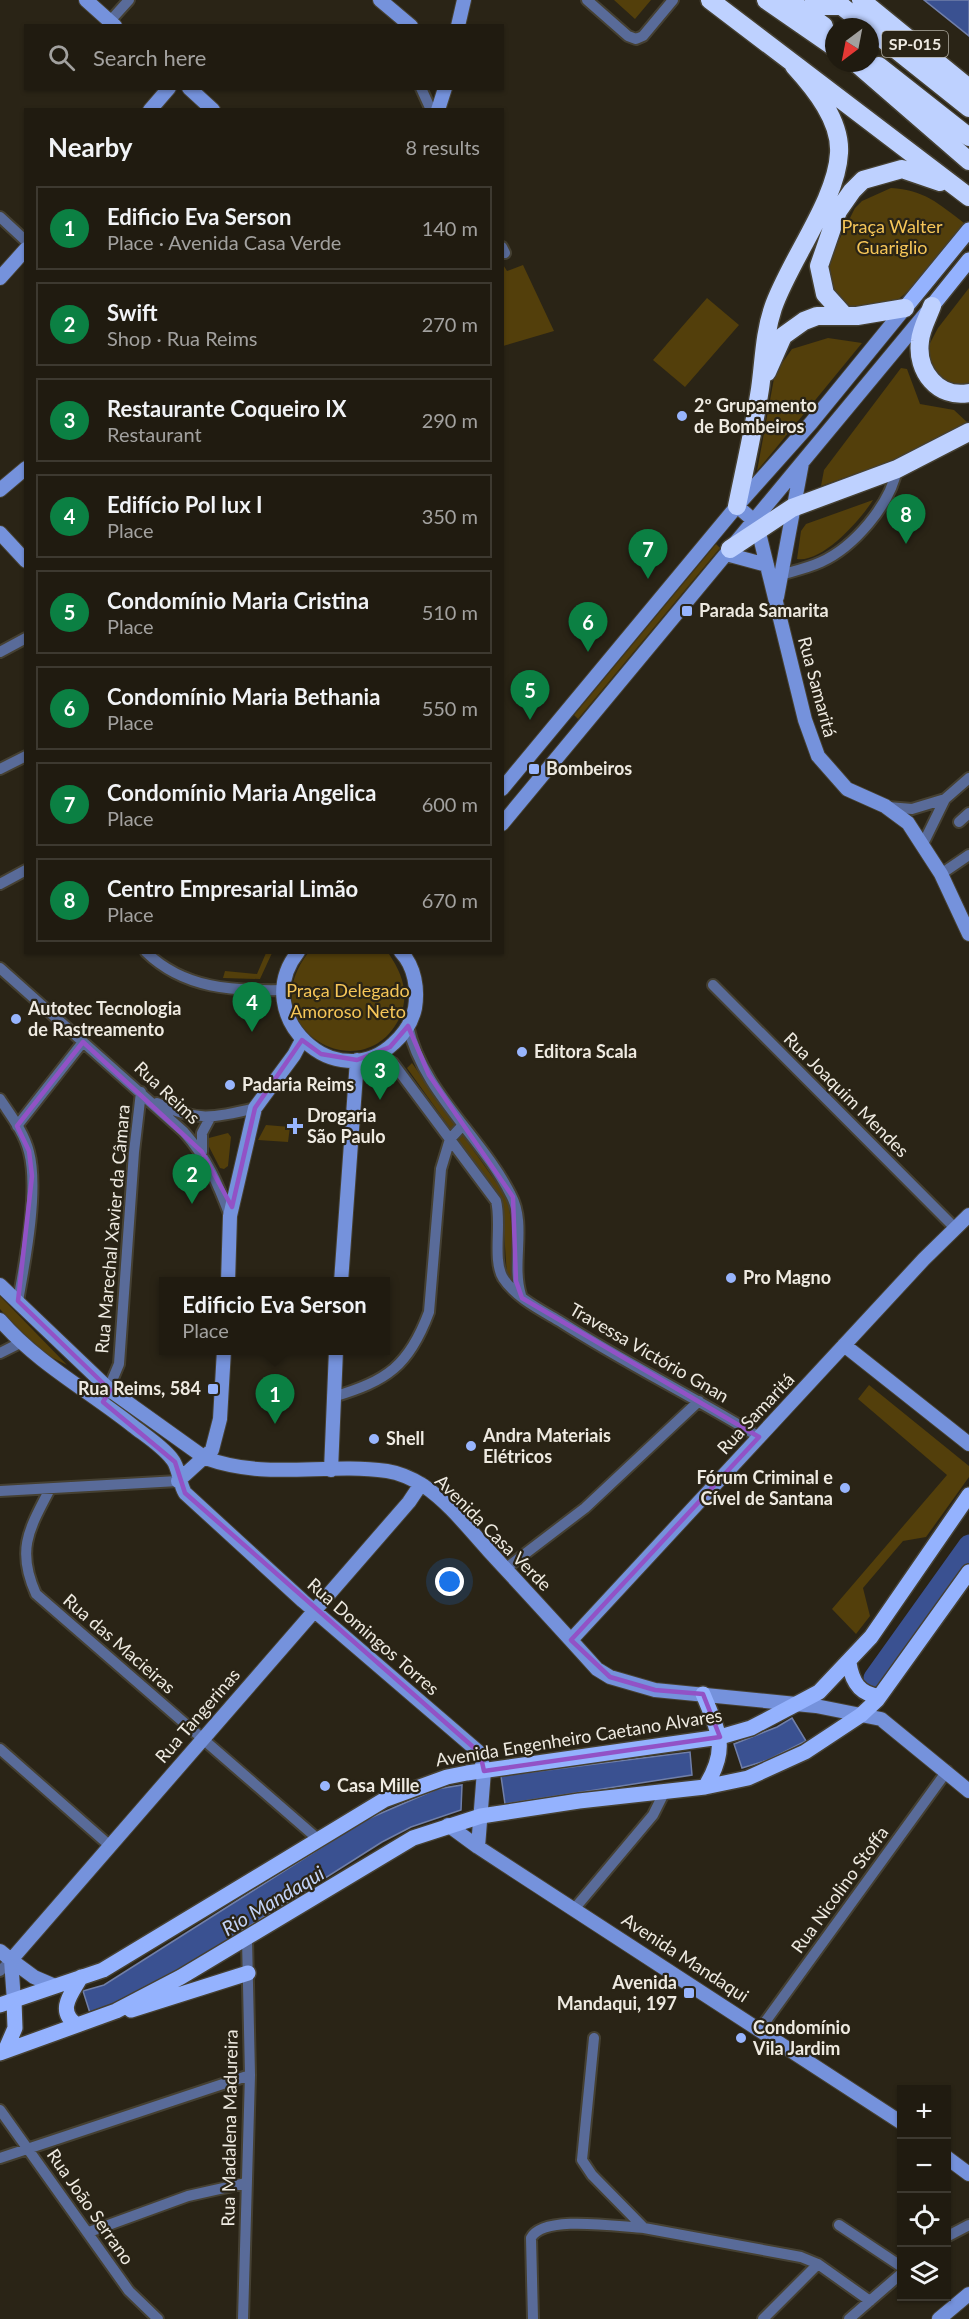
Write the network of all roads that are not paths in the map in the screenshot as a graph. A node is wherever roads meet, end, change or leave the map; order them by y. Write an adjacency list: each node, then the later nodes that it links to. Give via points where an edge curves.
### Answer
1 (86, 0): 15 (main road)
2 (129, 0): 15 (street)
3 (380, 0): 13 (main road)
4 (464, 0): 18 (main road)
5 (587, 0): 6 (street, via 636,39 643,36)
6 (673, 0)
7 (710, 0): 22 (highway)
8 (766, 0): 21 (highway)
9 (789, 0): 19 (highway)
10 (814, 0): 12 (highway, via 826,6)
11 (861, 0): 25 (highway, SP-015)
12 (838, 3): 14 (highway, SP-015)
13 (393, 11): 16 (street); 17 (main road)
14 (857, 18)
15 (113, 23)
16 (397, 24)
17 (409, 24)
18 (459, 24)
19 (825, 26)
20 (879, 36): 34 (highway, SP-015)
21 (825, 41)
22 (794, 66): 37 (highway); 47 (highway, via 829,114 838,135 839,153 830,191 787,272 773,309 764,339)
23 (879, 67): 35 (highway)
24 (866, 72): 36 (highway)
25 (969, 88)
26 (167, 90): 30 (main road)
27 (191, 90): 31 (main road)
28 (422, 90): 32 (street)
29 (444, 90): 33 (main road)
30 (152, 108)
31 (211, 108)
32 (430, 108)
33 (439, 108)
34 (969, 108)
35 (969, 136)
36 (969, 161)
37 (967, 195): 46 (highway, via 922,174 902,170 863,180 838,211 819,266 825,294)
38 (0, 217): 40 (street)
39 (964, 236): 45 (main road)
40 (24, 238)
41 (24, 251): 43 (main road)
42 (969, 260): 44 (main road)
43 (0, 278)
44 (932, 306): 48 (highway, via 920,340 921,362 937,388 948,393); 50 (main road)
45 (905, 308): 46 (highway, via 883,314); 54 (main road)
46 (843, 314): 47 (highway, via 817,316 792,328 783,336)
47 (760, 387): 54 (highway)
48 (969, 393)
49 (969, 432): 51 (highway)
50 (803, 460): 55 (main road, Rua Samaritá); 56 (main road)
51 (897, 469): 55 (highway); 62 (street, via 884,502 859,531 834,554)
52 (24, 470): 53 (main road)
53 (0, 490)
54 (737, 506): 56 (main road); 70 (main road)
55 (792, 508): 56 (highway); 59 (main road, Rua Samaritá)
56 (755, 525): 58 (highway); 61 (main road, Rua Samaritá)
57 (0, 533): 60 (main road)
58 (728, 551): 61 (main road); 74 (main road)
59 (783, 557): 62 (street); 63 (main road, Rua Samaritá)
60 (24, 559)
61 (766, 565): 64 (main road, Rua Samaritá)
62 (807, 566): 63 (street)
63 (780, 575): 64 (main road, Rua Samaritá)
64 (776, 602): 72 (main road, Rua Samaritá, via 805,720 818,756 847,789)
65 (24, 639): 66 (street)
66 (0, 652)
67 (24, 757): 68 (street)
68 (0, 769)
69 (969, 778): 71 (street)
70 (504, 787)
71 (945, 799): 72 (street, via 912,809); 76 (street)
72 (885, 806): 76 (main road, Rua Samaritá, via 908,823)
73 (969, 813): 75 (street)
74 (504, 822)
75 (959, 822)
76 (923, 844): 79 (main road, Rua Samaritá)
77 (969, 855): 79 (street)
78 (24, 871): 80 (street)
79 (941, 874): 81 (main road, Rua Samaritá)
80 (0, 884)
81 (969, 934)
82 (148, 954): 89 (street, via 187,981 221,988)
83 (297, 954): 89 (main road, via 286,974)
84 (402, 954): 87 (main road)
85 (410, 954): 87 (main road)
86 (0, 968): 92 (street, Rua Reims)
87 (412, 971): 90 (main road, via 416,999)
88 (713, 985): 106 (street, Rua Joaquim Mendes)
89 (284, 990): 91 (main road, via 291,1025)
90 (408, 1026): 93 (main road, via 390,1047); 101 (street, via 414,1048)
91 (302, 1040): 94 (main road, via 327,1056); 97 (main road)
92 (83, 1042): 95 (street, Rua Reims); 100 (street)
93 (378, 1054): 94 (main road); 102 (street, Travessa Victório Gnan, via 393,1063)
94 (357, 1060): 108 (main road)
95 (143, 1094): 99 (street, via 182,1114); 103 (street, Rua Reims); 118 (street, Rua Marechal Xavier da Câmara, via 134,1152 119,1364)
96 (0, 1099): 100 (street)
97 (255, 1108): 99 (street); 105 (main road, Rua Reims)
98 (0, 1111): 100 (street)
99 (210, 1118): 103 (street, via 202,1133)
100 (14, 1122): 111 (street, via 29,1151 32,1176)
101 (463, 1125): 102 (street); 110 (street, via 513,1197 516,1281)
102 (450, 1139): 110 (street, Travessa Victório Gnan, via 496,1201 500,1270); 119 (street, via 441,1169 429,1312 420,1335 403,1363 386,1377)
103 (202, 1152): 105 (street, Rua Reims)
104 (969, 1215): 106 (main road, Rua Samaritá)
105 (230, 1216): 107 (main road, Rua Reims)
106 (955, 1228): 114 (main road, Rua Samaritá)
107 (228, 1277)
108 (341, 1277)
109 (0, 1285): 111 (main road, Avenida Casa Verde)
110 (522, 1298): 120 (street, Travessa Victório Gnan, via 598,1346)
111 (18, 1301): 118 (main road, Avenida Casa Verde)
112 (0, 1320): 113 (main road, Avenida Casa Verde)
113 (20, 1343): 115 (street); 118 (main road, Avenida Casa Verde)
114 (844, 1346): 121 (main road, Rua Samaritá); 122 (main road)
115 (0, 1353)
116 (224, 1355): 123 (main road, via 220,1419 212,1450)
117 (336, 1355): 119 (main road)
118 (106, 1396): 123 (main road, Avenida Casa Verde); 125 (main road, Avenida Casa Verde, via 165,1451 174,1462)
119 (333, 1397): 124 (main road)
120 (699, 1401): 121 (street, Travessa Victório Gnan); 130 (street, via 585,1508)
121 (759, 1437): 133 (main road, Rua Samaritá)
122 (969, 1444)
123 (205, 1458): 124 (main road, Avenida Casa Verde, via 266,1472); 125 (main road)
124 (331, 1470): 126 (main road, Avenida Casa Verde, via 389,1471)
125 (178, 1481): 127 (street); 132 (main road, Rua Domingos Torres, via 184,1493)
126 (421, 1484): 130 (main road, Avenida Casa Verde, via 453,1512); 132 (main road, Rua Tangerinas)
127 (50, 1489): 128 (street); 140 (street, Rua das Macieiras, via 25,1545 27,1573 36,1594)
128 (0, 1491)
129 (969, 1495): 134 (main road, Avenida Engenheiro Caetano Alvares)
130 (505, 1569): 133 (main road, Avenida Casa Verde)
131 (969, 1572): 136 (main road)
132 (314, 1610): 140 (main road, Rua Tangerinas); 142 (main road, Rua Domingos Torres, via 480,1753)
133 (571, 1640): 135 (main road, Avenida Casa Verde, via 597,1669 610,1677 655,1690)
134 (849, 1663): 136 (main road, via 850,1676 857,1685 868,1694); 137 (main road, Avenida Engenheiro Caetano Alvares)
135 (703, 1694): 137 (main road, Avenida Casa Verde); 139 (main road)
136 (880, 1696): 138 (main road)
137 (800, 1704): 138 (main road, Avenida Casa Verde); 139 (main road, Avenida Engenheiro Caetano Alvares, via 751,1728)
138 (861, 1715): 143 (main road, Avenida Casa Verde, via 888,1723); 144 (main road, via 805,1752 748,1778)
139 (720, 1737): 142 (main road, Avenida Engenheiro Caetano Alvares); 144 (main road, via 716,1770)
140 (202, 1738): 149 (street, Rua das Macieiras); 150 (main road, Rua Tangerinas)
141 (0, 1749): 150 (street)
142 (484, 1771): 147 (main road); 149 (main road, Avenida Engenheiro Caetano Alvares, via 447,1777 384,1800)
143 (947, 1771): 146 (main road, Avenida Casa Verde); 162 (street, Rua Nicolino Stoffa)
144 (705, 1787): 145 (main road)
145 (665, 1791): 147 (main road); 152 (street, via 653,1815)
146 (969, 1791)
147 (481, 1816): 148 (main road); 151 (main road)
148 (448, 1825): 151 (main road, Avenida Mandaqui); 153 (main road, via 413,1838)
149 (319, 1840): 157 (main road, Avenida Engenheiro Caetano Alvares, via 141,1949)
150 (110, 1845): 154 (main road, Rua Tangerinas)
151 (478, 1847): 152 (main road, Avenida Mandaqui)
152 (575, 1908): 162 (main road, Avenida Mandaqui)
153 (247, 1939): 156 (street, Rua Madalena Madureira); 160 (main road)
154 (5, 1956): 155 (street, Rua Tangerinas); 158 (main road, via 33,1977); 159 (main road)
155 (0, 1971)
156 (248, 1973): 160 (main road, via 136,2010); 165 (street, Rua Madalena Madureira)
157 (81, 1977): 158 (main road, Avenida Engenheiro Caetano Alvares); 161 (main road, via 66,2006 68,2018)
158 (56, 1986): 159 (main road, Avenida Engenheiro Caetano Alvares)
159 (5, 2002): 164 (main road, via 15,2028)
160 (116, 2011): 161 (main road)
161 (77, 2025): 164 (main road)
162 (760, 2029): 167 (main road, Avenida Mandaqui)
163 (594, 2038): 175 (street, via 582,2160)
164 (2, 2052)
165 (250, 2075): 168 (street); 172 (street, Rua Madalena Madureira)
166 (0, 2110): 168 (street, Rua João Serrano)
167 (897, 2120)
168 (28, 2148): 169 (street); 176 (street, Rua João Serrano)
169 (0, 2158)
170 (951, 2161): 171 (main road)
171 (969, 2174)
172 (246, 2183): 176 (street, via 188,2196); 184 (street, Rua Madalena Madureira)
173 (969, 2224): 177 (street)
174 (839, 2225): 179 (street)
175 (644, 2228): 178 (street, via 801,2257); 185 (street, via 555,2224 533,2234)
176 (89, 2232): 183 (street, Rua João Serrano, via 129,2291)
177 (951, 2234)
178 (818, 2264): 182 (street); 186 (street)
179 (897, 2264)
180 (897, 2277): 182 (street)
181 (969, 2294): 188 (main road)
182 (870, 2301): 187 (street)
183 (158, 2319)
184 (243, 2319)
185 (534, 2319)
186 (763, 2319)
187 (849, 2319)
188 (939, 2319)

